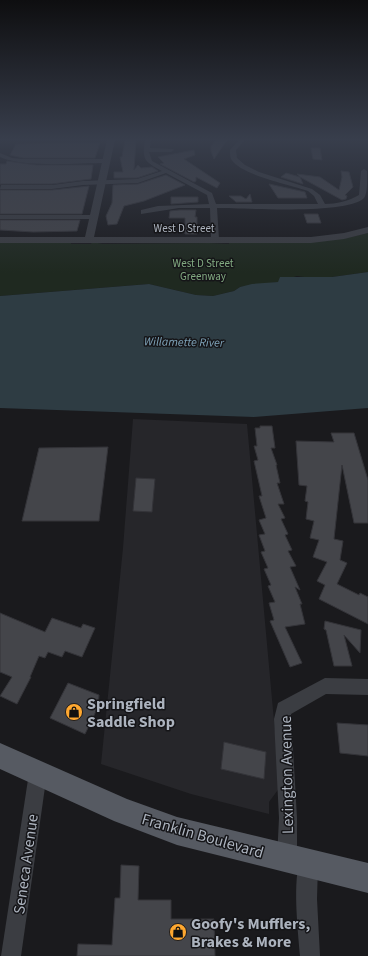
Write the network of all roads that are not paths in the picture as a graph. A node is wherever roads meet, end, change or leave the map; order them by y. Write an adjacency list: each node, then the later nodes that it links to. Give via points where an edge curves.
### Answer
1 (70, 185): 6 (street)
2 (101, 185): 11 (street)
3 (194, 185): 7 (street, via 210,194)
4 (295, 185): 8 (street, via 316,193)
5 (364, 185): 8 (street, via 362,196 345,204)
6 (1, 187)
7 (213, 206): 8 (street); 9 (street, via 169,207); 13 (street)
8 (322, 206)
9 (144, 212)
10 (0, 217): 11 (street)
11 (94, 217): 15 (street)
12 (368, 230): 13 (street, West D Street, via 311,240)
13 (215, 239): 15 (street, West D Street)
14 (0, 240): 15 (street, West D Street)
15 (89, 240)
16 (368, 687): 19 (street, Lexington Avenue, via 325,686 284,709 282,719 288,818)
17 (0, 756): 18 (main road, Franklin Boulevard)
18 (38, 773): 19 (main road, Franklin Boulevard, via 124,812 177,831); 21 (street, Seneca Avenue)
19 (298, 862): 20 (main road, Franklin Boulevard); 22 (street, Lexington Avenue, via 307,899)
20 (368, 878)
21 (11, 956)
22 (310, 956)

